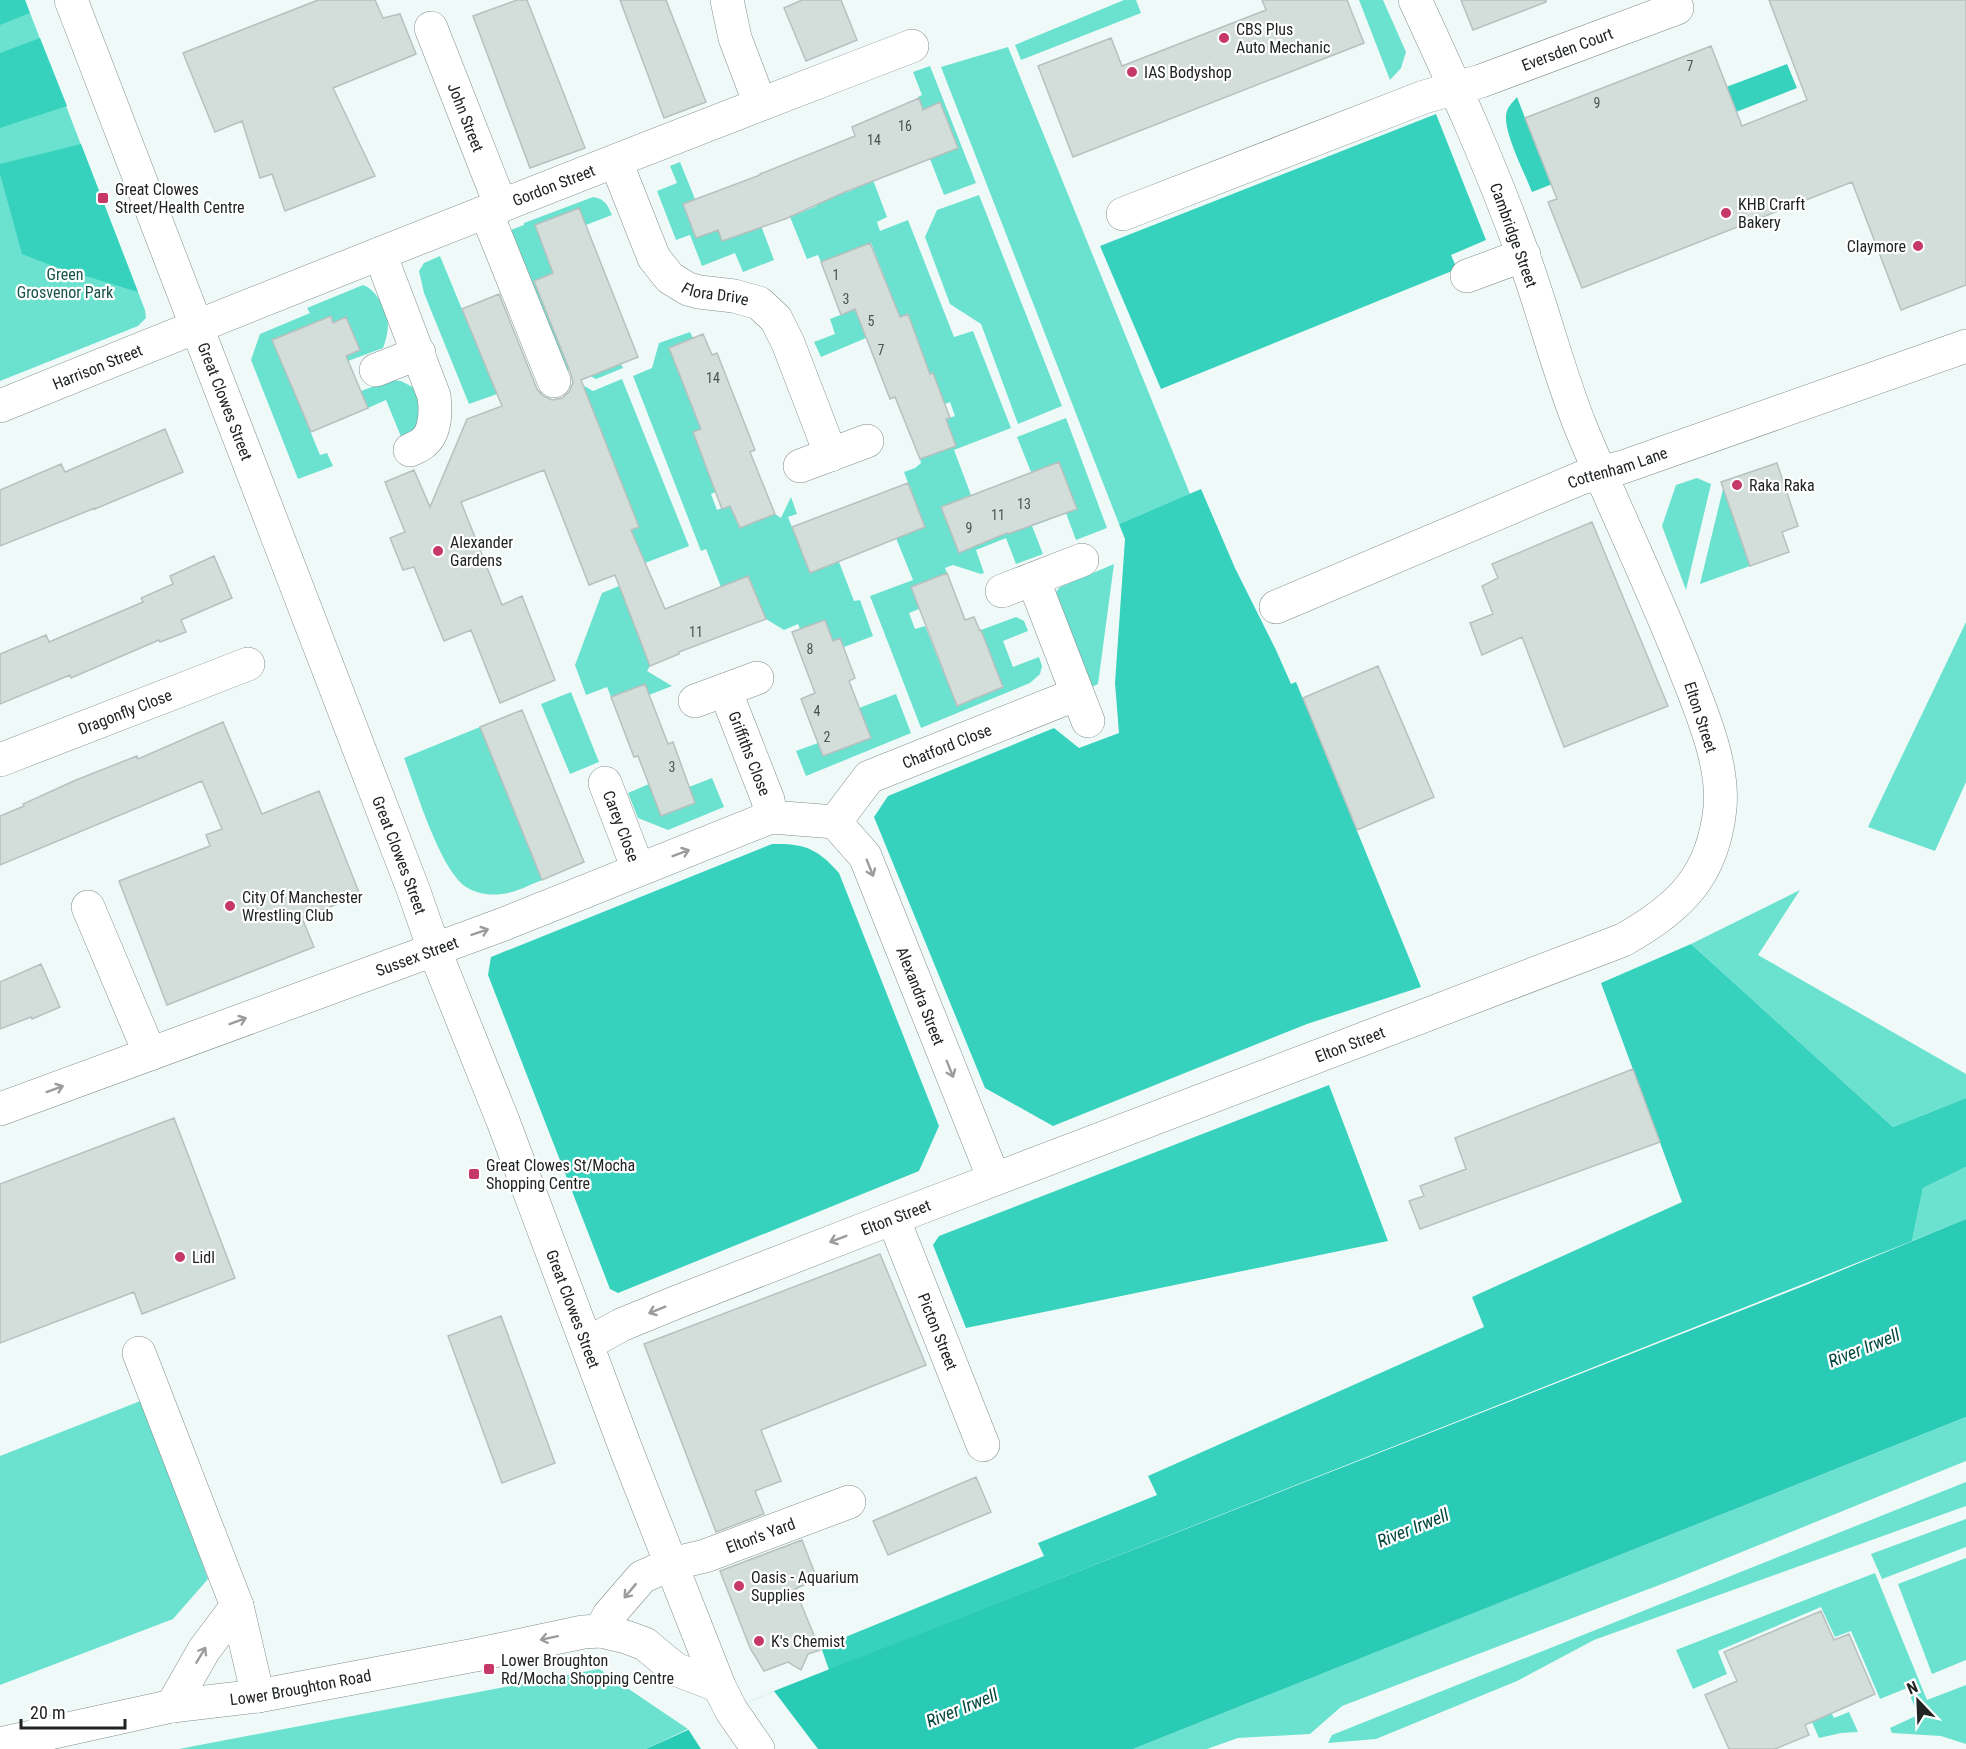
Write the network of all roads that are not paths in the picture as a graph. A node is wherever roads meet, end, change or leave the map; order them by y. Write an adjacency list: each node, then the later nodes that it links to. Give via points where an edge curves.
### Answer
1 (70, 0): 15 (street, Great Clowes Street)
2 (727, 0): 8 (street, via 735,38)
3 (1415, 0): 7 (street, Cambridge Street)
4 (1677, 8): 7 (street, Eversden Court, via 1481,81)
5 (431, 28): 10 (street, John Street)
6 (912, 46): 8 (street, Gordon Street)
7 (1455, 87): 11 (street, Eversden Court); 13 (street, Cambridge Street)
8 (760, 104): 9 (street, Gordon Street)
9 (616, 162): 10 (street, Gordon Street); 23 (street, Flora Drive, via 654,258 670,278 688,289 759,303 776,319)
10 (493, 209): 12 (street, Gordon Street); 19 (street, John Street)
11 (1123, 214)
12 (380, 254): 15 (street, Gordon Street); 16 (street)
13 (1524, 255): 14 (street); 25 (street, Cambridge Street, via 1567,388)
14 (1467, 276)
15 (196, 327): 20 (street, Harrison Street); 38 (street, Great Clowes Street)
16 (419, 353): 18 (street); 22 (street, via 436,410 425,442)
17 (1964, 354): 25 (street, Cottenham Lane)
18 (376, 370)
19 (554, 381)
20 (0, 406)
21 (867, 441): 23 (street)
22 (410, 450)
23 (831, 454): 24 (street)
24 (800, 466)
25 (1602, 474): 29 (street, Cottenham Lane, via 1581,478); 41 (street, Elton Street, via 1708,729 1720,806 1714,844 1698,879 1654,923 1623,940)
26 (1083, 560): 27 (street)
27 (1032, 579): 28 (street); 35 (street, Chatford Close, via 1083,707 869,777)
28 (1002, 591)
29 (1276, 607)
30 (248, 664): 32 (street, Dragonfly Close)
31 (758, 678): 34 (street, Griffiths Close, via 710,696 768,800)
32 (0, 760)
33 (605, 783): 36 (street, Carey Close)
34 (771, 817): 35 (street, Sussex Street); 36 (street, Sussex Street, one-way to 34)
35 (835, 822): 41 (street, Alexandra Street, one-way to 41, via 865,856)
36 (638, 870): 38 (street, Sussex Street, one-way to 36)
37 (88, 906): 39 (street)
38 (434, 949): 39 (street, Sussex Street, one-way to 38); 43 (street, Great Clowes Street)
39 (150, 1054): 40 (street, Sussex Street, one-way to 39)
40 (0, 1109)
41 (994, 1179): 42 (street, Elton Street)
42 (892, 1218): 43 (street, Elton Street, one-way to 43, via 640,1317); 45 (street, Picton Street)
43 (586, 1344): 47 (street, Great Clowes Street)
44 (139, 1353): 48 (street)
45 (983, 1445)
46 (849, 1502): 47 (street, Elton's Yard, via 705,1556)
47 (671, 1564): 49 (street, one-way to 49, via 642,1577 609,1615); 51 (street, Great Clowes Street)
48 (237, 1606): 50 (street); 52 (street, one-way to 48, via 204,1650)
49 (601, 1631): 50 (street, Lower Broughton Road, one-way to 50); 51 (street, Lower Broughton Road, via 645,1644 675,1669)
50 (258, 1696): 52 (street, Lower Broughton Road)
51 (725, 1698): 54 (street, Great Clowes Street)
52 (172, 1706): 53 (street, Lower Broughton Road)
53 (0, 1744)
54 (759, 1749)

